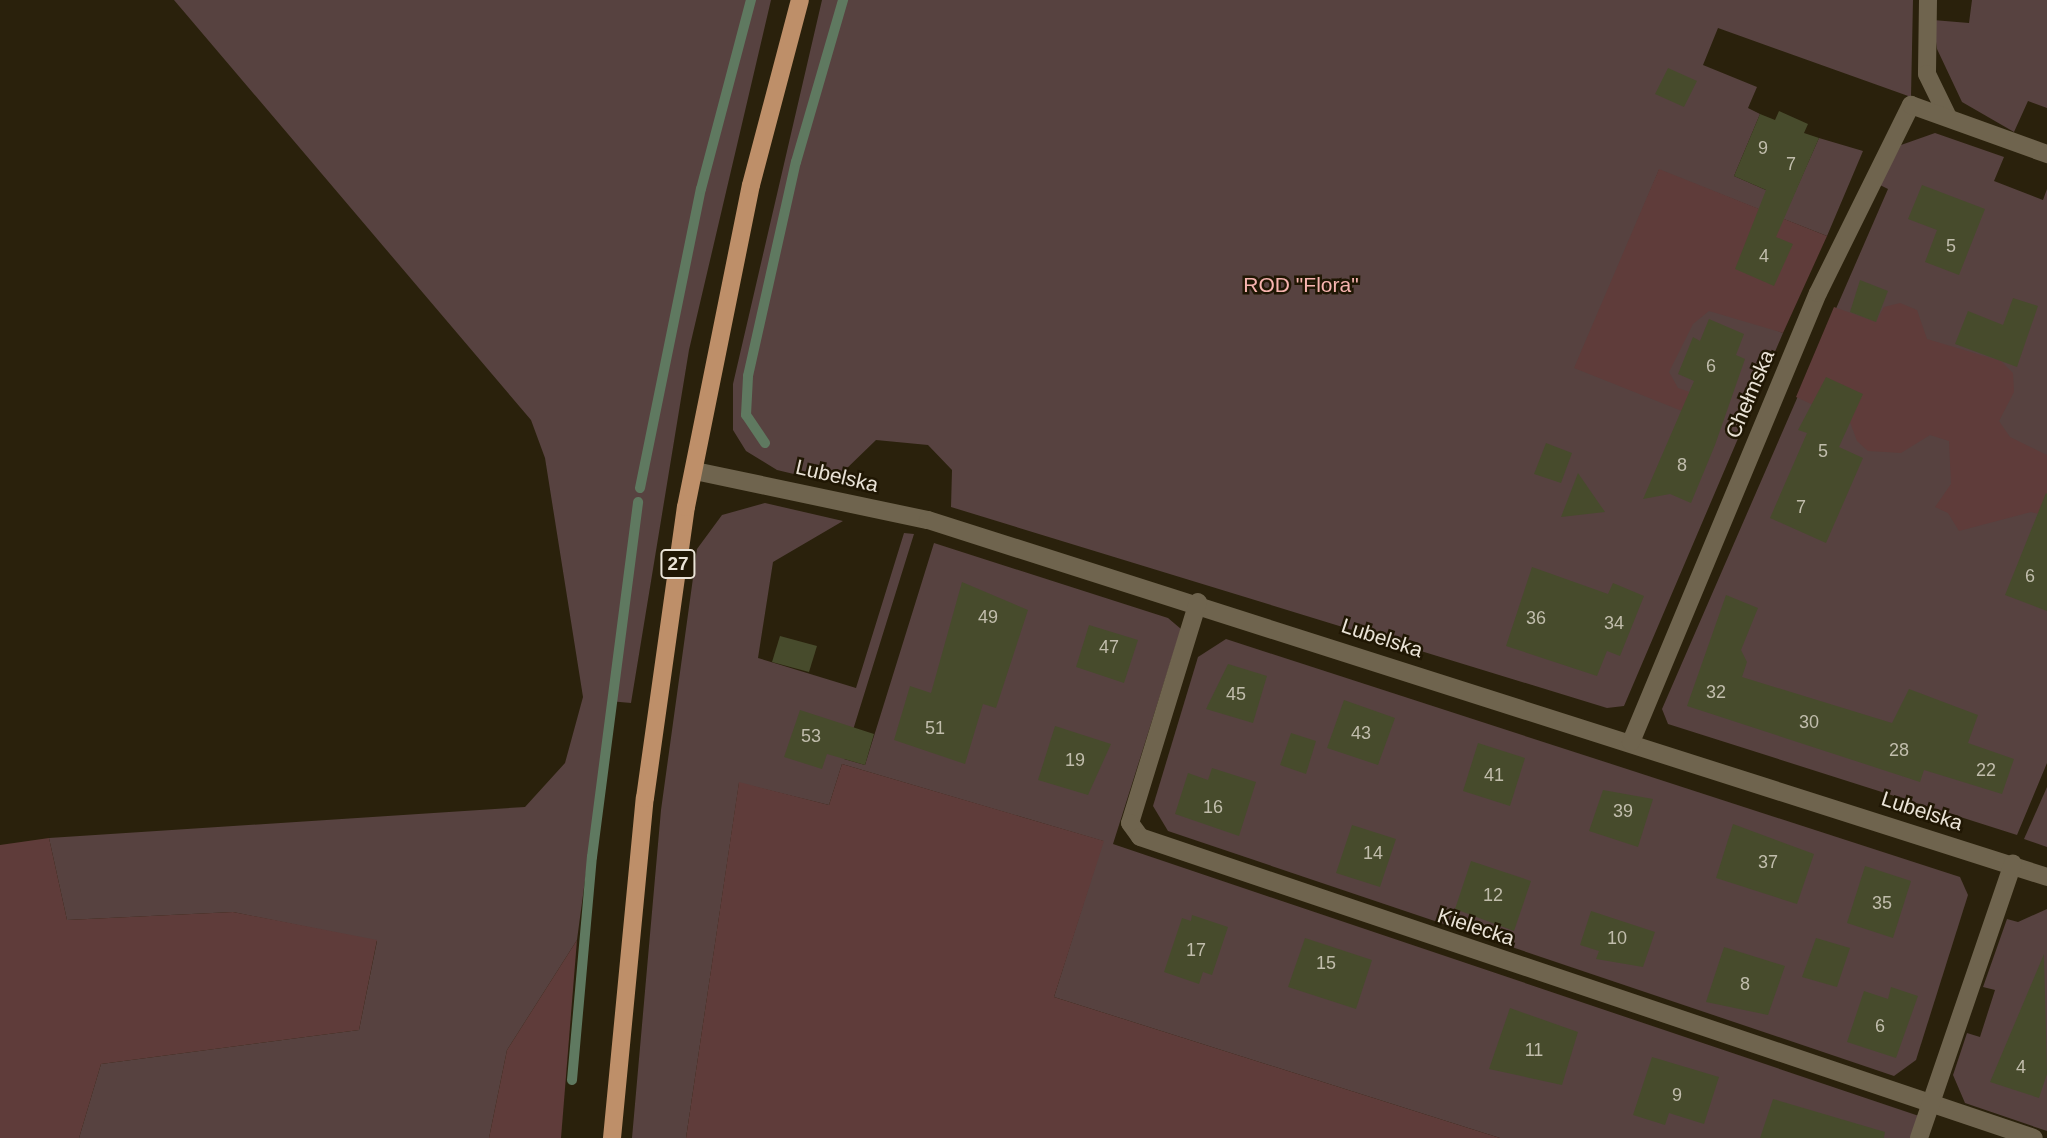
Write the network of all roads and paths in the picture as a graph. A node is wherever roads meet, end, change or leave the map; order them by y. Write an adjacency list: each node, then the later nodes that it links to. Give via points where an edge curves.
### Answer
1 (800, 0): 5 (main road, 27, via 751,185)
2 (1928, 0): 3 (street, via 1927,74)
3 (1947, 115): 4 (street); 7 (street, Chełmska, via 1911,105 1886,149 1813,304)
4 (2047, 154)
5 (695, 471): 6 (street, Lubelska, via 928,520); 11 (main road, 27, via 645,798)
6 (1198, 602): 7 (street, Lubelska); 10 (street, Kielecka, via 1130,823 1140,837)
7 (1631, 742): 8 (street, Lubelska)
8 (2013, 864): 9 (street, Lubelska); 10 (street)
9 (2047, 877)
10 (1931, 1103): 12 (street); 13 (street, Kielecka)
11 (611, 1138)
12 (1919, 1138)
13 (2034, 1138)

